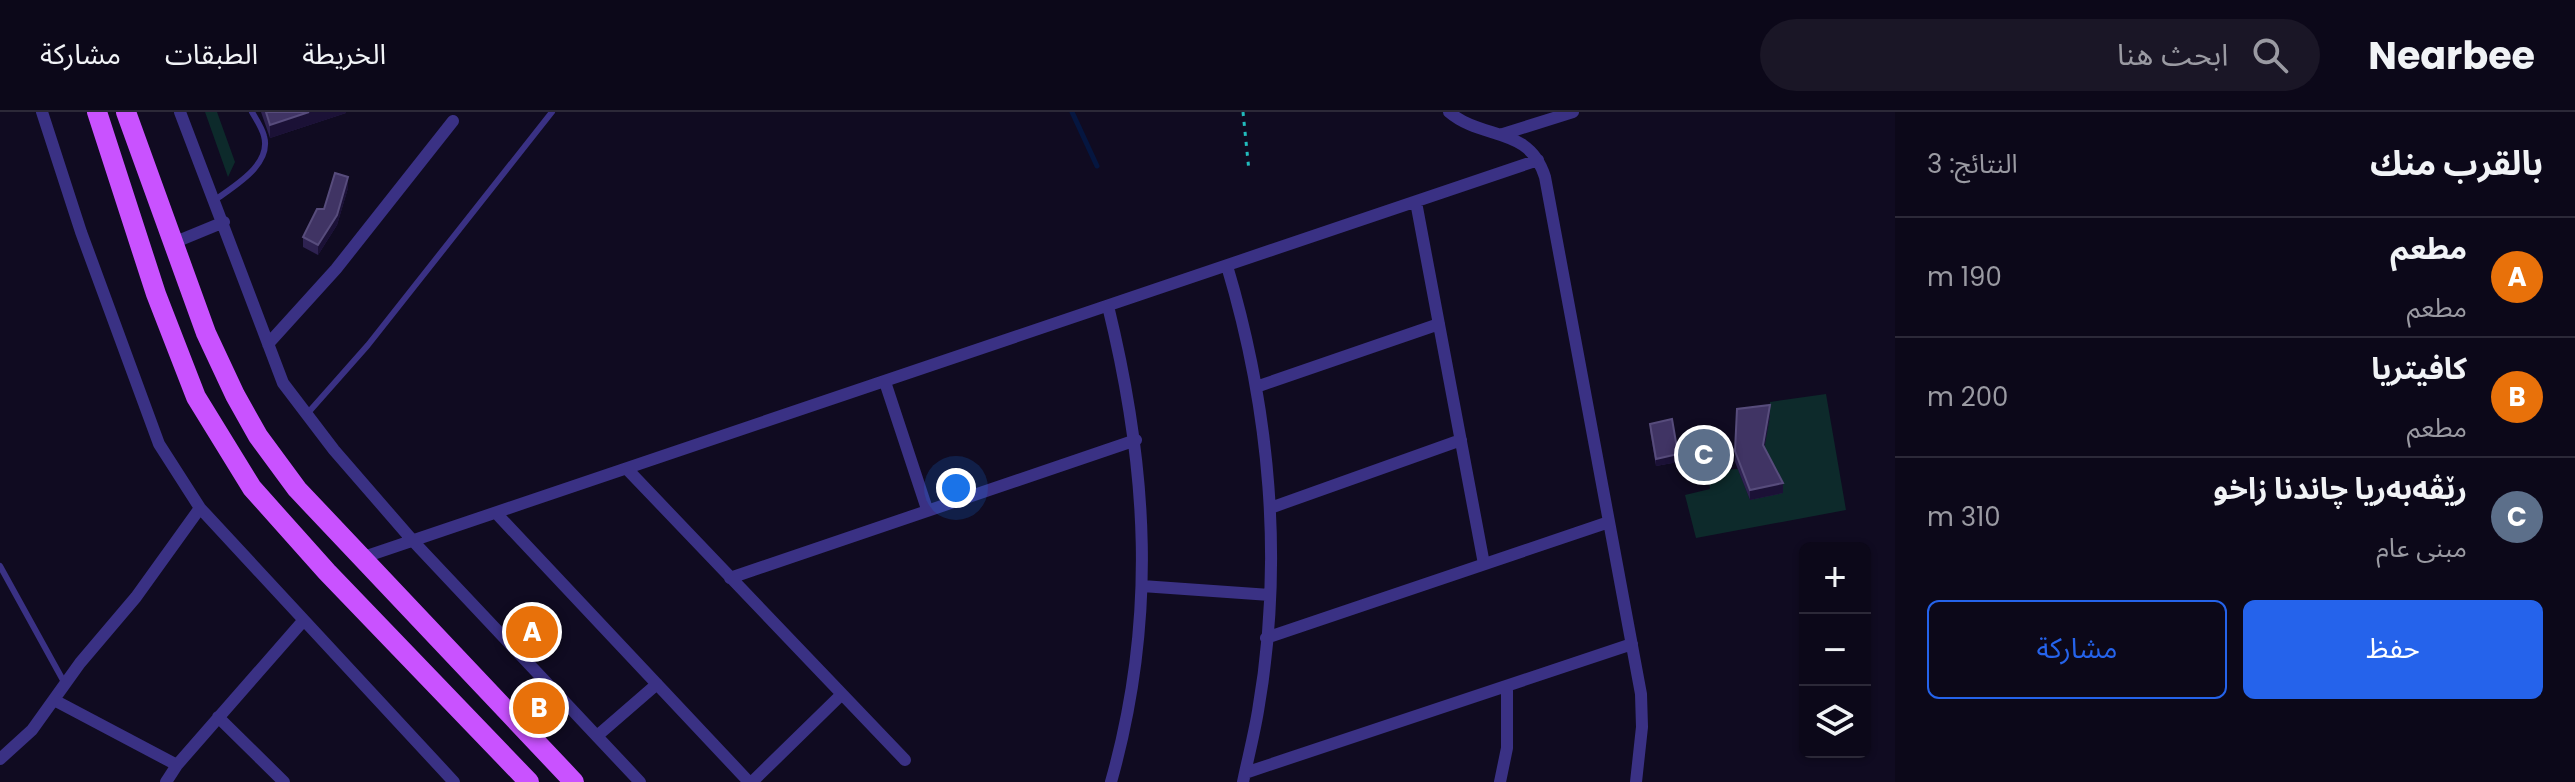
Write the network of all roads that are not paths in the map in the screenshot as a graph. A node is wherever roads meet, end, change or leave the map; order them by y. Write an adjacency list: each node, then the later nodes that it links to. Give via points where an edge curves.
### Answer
1 (42, 112): 26 (street, via 159,444)
2 (97, 112): 55 (main road, via 196,397 252,488)
3 (126, 112): 15 (main road)
4 (180, 112): 12 (street)
5 (252, 112): 12 (lane, via 265,138 261,157 253,171)
6 (552, 112): 22 (lane, via 378,333)
7 (1449, 112): 10 (street)
8 (1573, 112): 10 (street)
9 (453, 121): 19 (street, via 336,269)
10 (1503, 134): 11 (street)
11 (1538, 160): 13 (street); 30 (street)
12 (215, 200): 14 (street)
13 (1416, 202): 16 (street); 18 (street)
14 (224, 222): 15 (street); 19 (street)
15 (173, 243): 32 (main road, via 206,333 258,436 297,489)
16 (1227, 266): 17 (street); 21 (street)
17 (1108, 306): 20 (street); 23 (street)
18 (1439, 324): 21 (street); 24 (street)
19 (268, 344): 22 (street, via 283,383)
20 (885, 382): 25 (street); 28 (street)
21 (1256, 387): 27 (street)
22 (307, 414): 31 (street)
23 (1136, 440): 28 (street); 36 (street)
24 (1461, 440): 27 (street); 33 (street)
25 (627, 469): 29 (street); 35 (street)
26 (200, 508): 38 (street); 41 (street)
27 (1270, 508): 37 (street)
28 (927, 509): 35 (street)
29 (496, 513): 31 (street); 42 (street)
30 (1609, 522): 33 (street); 40 (street)
31 (413, 541): 32 (street); 47 (street)
32 (364, 557): 56 (main road)
33 (1484, 564): 39 (street)
34 (0, 566): 41 (lane)
35 (730, 578): 44 (street)
36 (1142, 586): 37 (street); 59 (street, via 1134,675)
37 (1270, 595): 39 (street)
38 (303, 621): 46 (street); 54 (street)
39 (1266, 638): 51 (street)
40 (1632, 644): 43 (street); 61 (street, via 1642,727)
41 (65, 684): 45 (street)
42 (657, 684): 47 (street); 58 (street)
43 (1507, 687): 51 (street); 60 (street, via 1507,748)
44 (842, 694): 49 (street); 58 (street)
45 (54, 700): 48 (street, via 32,730); 50 (street)
46 (218, 717): 50 (street); 53 (street)
47 (597, 736): 57 (street)
48 (0, 759)
49 (905, 760)
50 (177, 765): 52 (street)
51 (1244, 777)
52 (166, 782)
53 (284, 782)
54 (454, 782)
55 (529, 782)
56 (574, 782)
57 (640, 782)
58 (750, 782)
59 (1111, 782)
60 (1500, 782)
61 (1636, 782)

